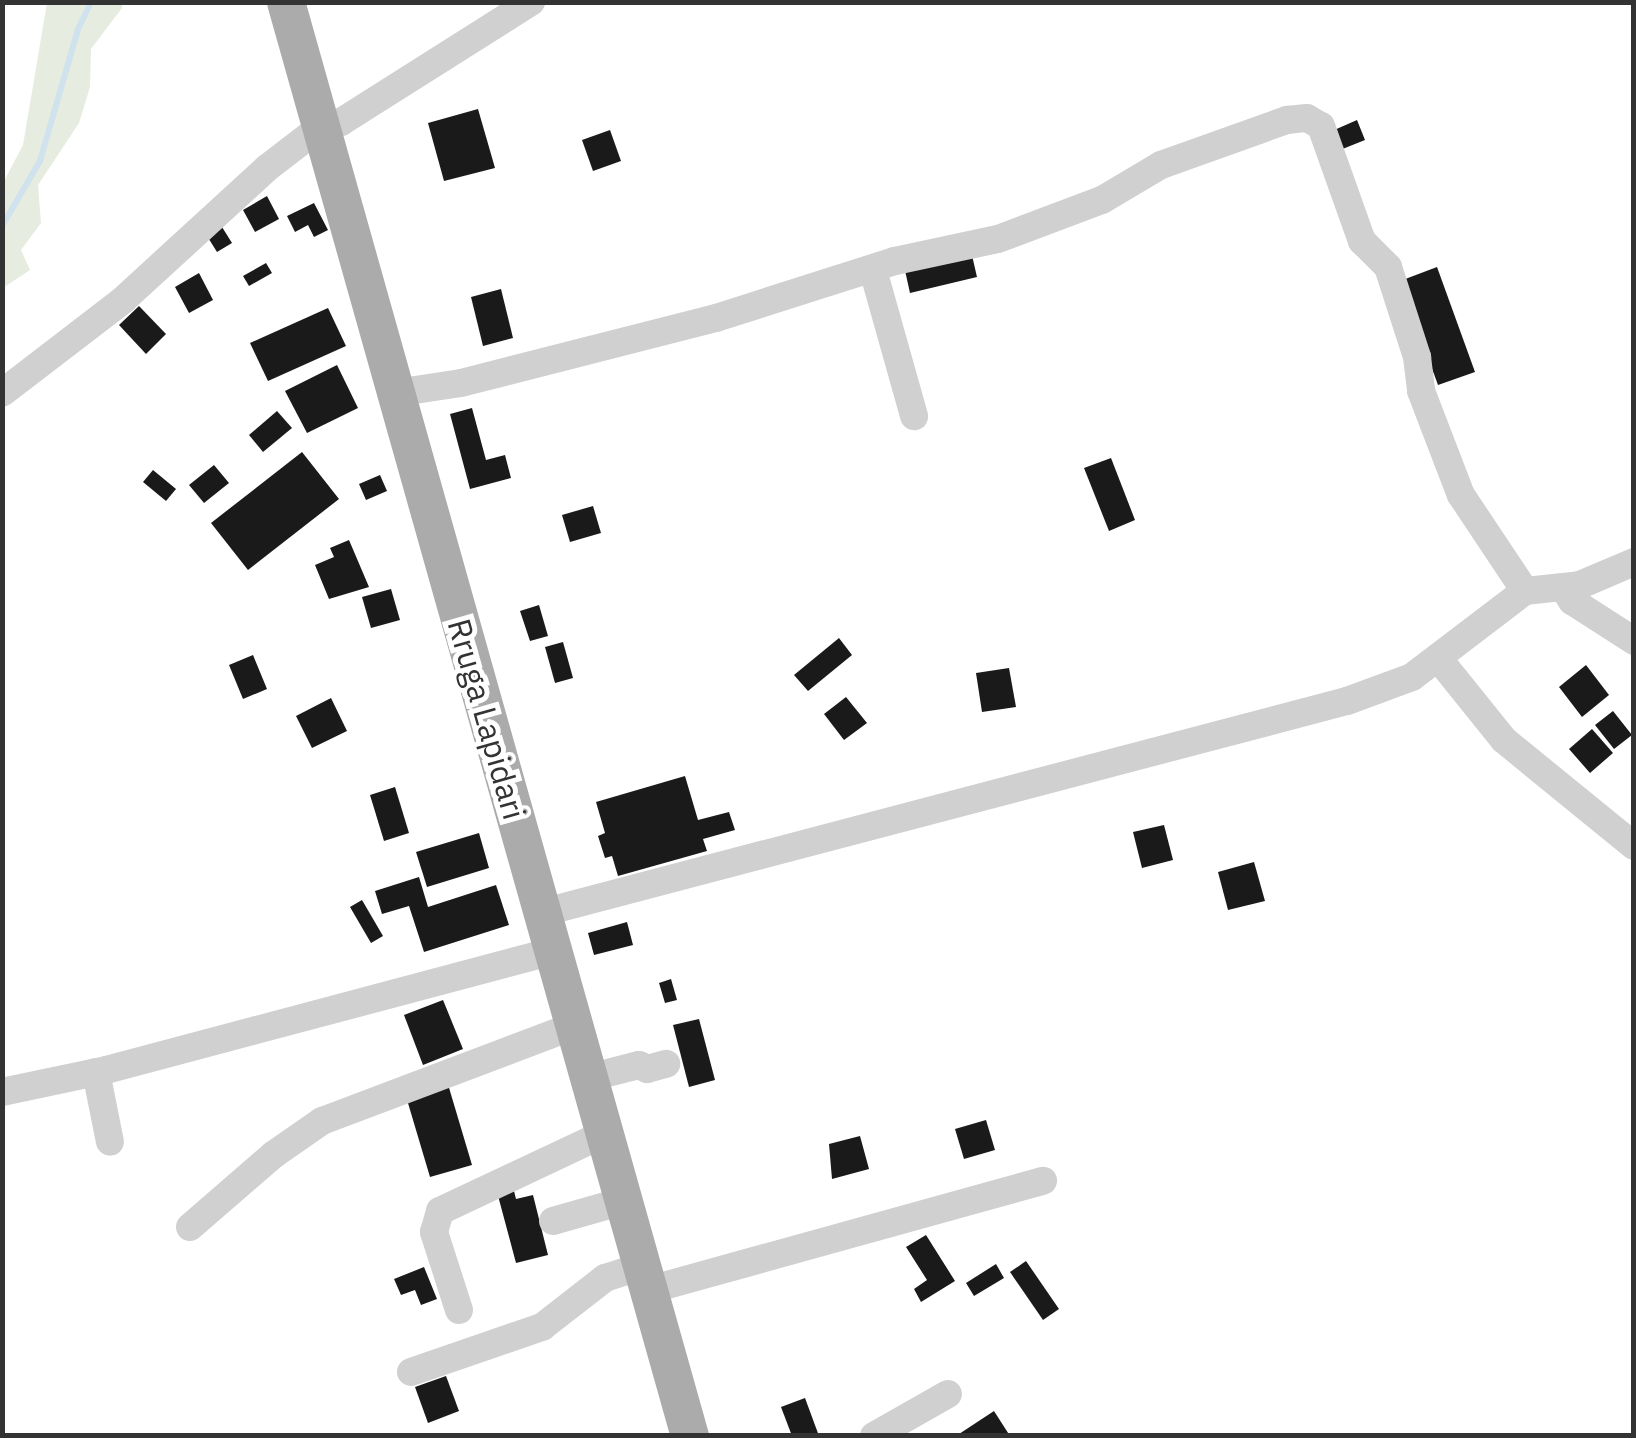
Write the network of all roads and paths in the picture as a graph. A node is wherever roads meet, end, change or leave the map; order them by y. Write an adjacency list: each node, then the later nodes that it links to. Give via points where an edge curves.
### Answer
1 (286, 2): 3 (main road, Rruga Lapidari)
2 (532, 2): 3 (street, via 341,122)
3 (319, 128): 5 (street, via 124,300); 6 (main road, Rruga Lapidari)
4 (874, 270): 6 (street, via 698,323); 7 (street); 10 (street, via 998,239 1102,200 1161,165 1287,120 1315,120 1362,240 1388,267 1417,356 1420,391 1461,495)
5 (2, 392)
6 (396, 393): 14 (main road, Rruga Lapidari)
7 (914, 416)
8 (1634, 562): 9 (street)
9 (1563, 587): 10 (street); 11 (street, via 1572,601)
10 (1526, 592): 12 (street)
11 (1634, 641)
12 (1438, 658): 13 (street, via 1504,740); 14 (street, via 1412,677 1347,701)
13 (1634, 846)
14 (541, 912): 15 (main road, Rruga Lapidari)
15 (552, 951): 16 (main road, Rruga Lapidari); 18 (street)
16 (574, 1026): 19 (main road, Rruga Lapidari); 26 (street, via 322,1120)
17 (666, 1064): 19 (street)
18 (96, 1072): 20 (street); 22 (street)
19 (588, 1078): 21 (main road, Rruga Lapidari)
20 (2, 1092)
21 (604, 1134): 24 (main road, Rruga Lapidari); 28 (street, via 440,1211 434,1232)
22 (110, 1142)
23 (1043, 1181): 27 (street)
24 (623, 1201): 25 (street); 27 (main road, Rruga Lapidari)
25 (552, 1222)
26 (190, 1227)
27 (645, 1278): 29 (street, via 605,1278 542,1327); 31 (main road, Rruga Lapidari)
28 (460, 1310)
29 (412, 1372)
30 (948, 1394): 32 (street)
31 (690, 1436)
32 (874, 1436)

